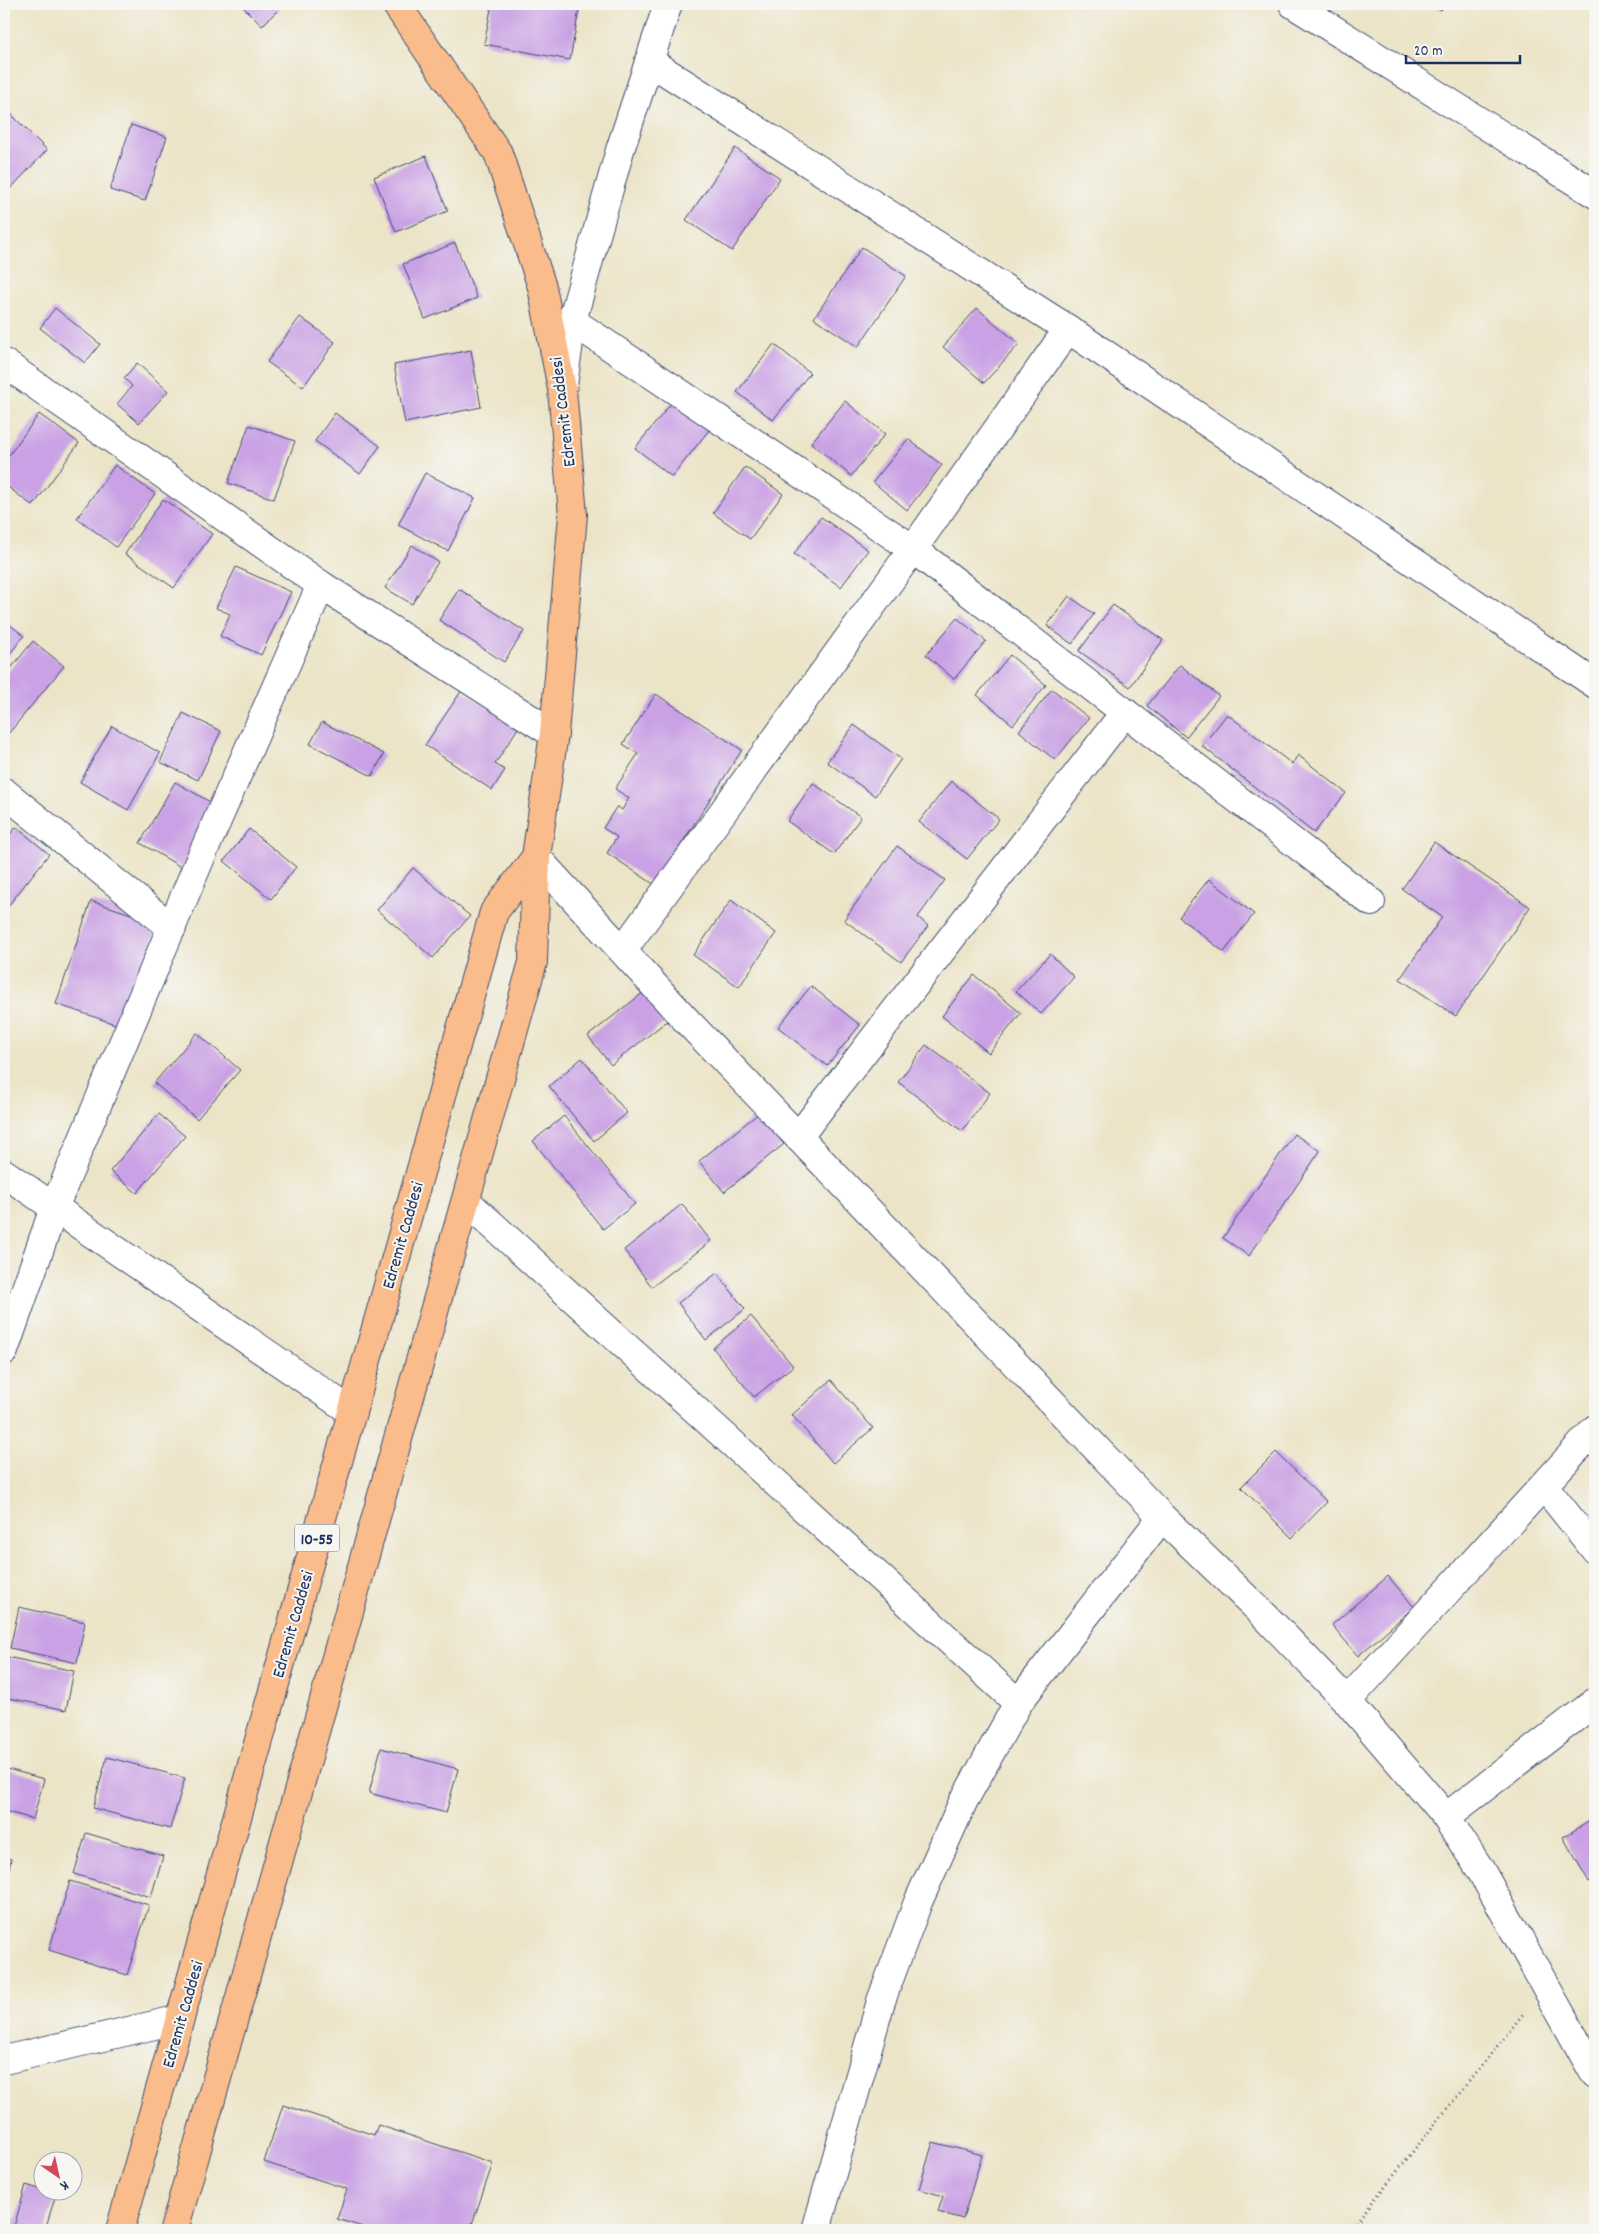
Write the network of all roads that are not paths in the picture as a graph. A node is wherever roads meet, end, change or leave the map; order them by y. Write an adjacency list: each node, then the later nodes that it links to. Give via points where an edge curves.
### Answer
1 (396, 4): 9 (main road, Edremit Caddesi / 10-55, via 498,153 542,287)
2 (668, 4): 4 (street)
3 (1293, 4): 5 (street)
4 (648, 60): 6 (street); 7 (street)
5 (1595, 194)
6 (572, 321): 9 (street); 10 (street)
7 (1068, 328): 10 (street); 12 (street)
8 (4, 363): 11 (street)
9 (562, 389): 14 (main road, Edremit Caddesi / 10-55, via 573,514)
10 (913, 549): 13 (street); 19 (street)
11 (321, 585): 14 (street); 18 (street)
12 (1595, 684)
13 (1125, 712): 17 (street); 20 (street)
14 (554, 734): 16 (main road, Edremit Caddesi / 10-55)
15 (4, 792): 18 (street)
16 (536, 857): 19 (street); 22 (main road, Edremit Caddesi, via 533,962); 25 (main road, Edremit Caddesi / 10-55, via 494,912)
17 (1371, 902)
18 (172, 928): 23 (street)
19 (623, 950): 20 (street)
20 (799, 1136): 28 (street)
21 (4, 1173): 23 (street)
22 (466, 1201): 31 (street); 38 (main road, Edremit Caddesi)
23 (54, 1208): 24 (street); 25 (street)
24 (4, 1351)
25 (352, 1412): 34 (main road, Edremit Caddesi / 10-55)
26 (1595, 1429): 27 (street)
27 (1544, 1486): 29 (street); 30 (street)
28 (1162, 1517): 30 (street); 31 (street)
29 (1595, 1550)
30 (1347, 1701): 33 (street)
31 (1018, 1702): 39 (street, via 963,1802 918,1902 880,2001)
32 (1595, 1702): 33 (street)
33 (1446, 1817): 36 (street, via 1480,1869)
34 (180, 2019): 35 (street); 37 (main road, Edremit Caddesi / 10-55)
35 (4, 2060)
36 (1595, 2075)
37 (120, 2230)
38 (174, 2230)
39 (816, 2230)

